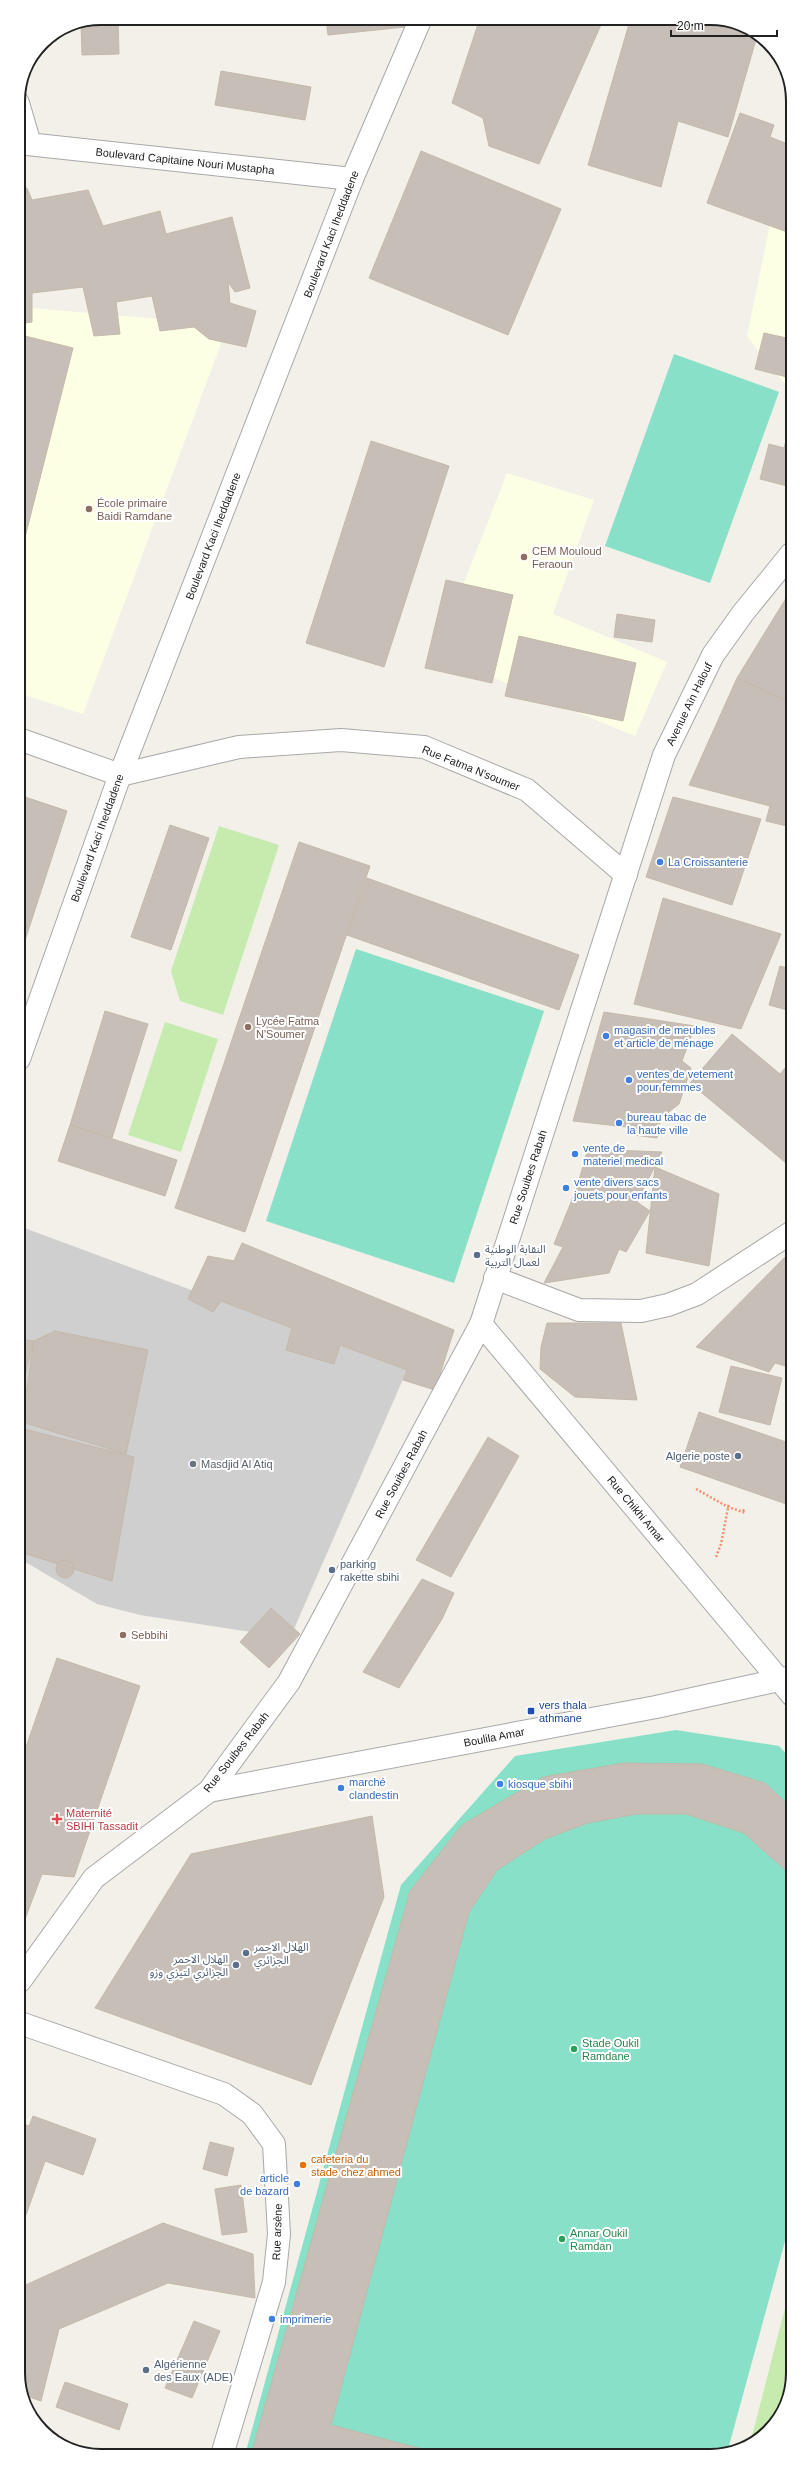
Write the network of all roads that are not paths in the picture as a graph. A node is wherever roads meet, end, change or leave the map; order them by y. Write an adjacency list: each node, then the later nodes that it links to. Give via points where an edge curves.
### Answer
1 (418, 25): 3 (street, Boulevard Kaci Iheddadene)
2 (25, 144): 3 (street, Boulevard Capitaine Nouri Mustapha)
3 (352, 179): 6 (street, Boulevard Kaci Iheddadene)
4 (786, 560): 7 (street, Avenue Aïn Halouf, via 742,613 713,655 664,755)
5 (25, 742): 6 (street)
6 (120, 775): 7 (street, Rue Fatma N'soumer, via 239,747 341,740 424,747 527,790); 8 (street, Boulevard Kaci Iheddadene)
7 (626, 875): 10 (street, Rue Souibes Rabah)
8 (25, 1042)
9 (786, 1236): 10 (street, via 697,1294 668,1305 641,1311 579,1310)
10 (495, 1278): 11 (street, Rue Souibes Rabah)
11 (481, 1324): 12 (street, Rue Chikhi Amar); 14 (street, Rue Souibes Rabah, via 290,1682)
12 (786, 1682)
13 (786, 1684): 14 (street, Boulila Amar)
14 (209, 1791): 15 (street, Rue Souibes Rabah, via 94,1878)
15 (25, 1974)
16 (25, 2025): 17 (street, Rue arsène, via 224,2094 252,2114 274,2144 279,2234 274,2282)
17 (224, 2449)

